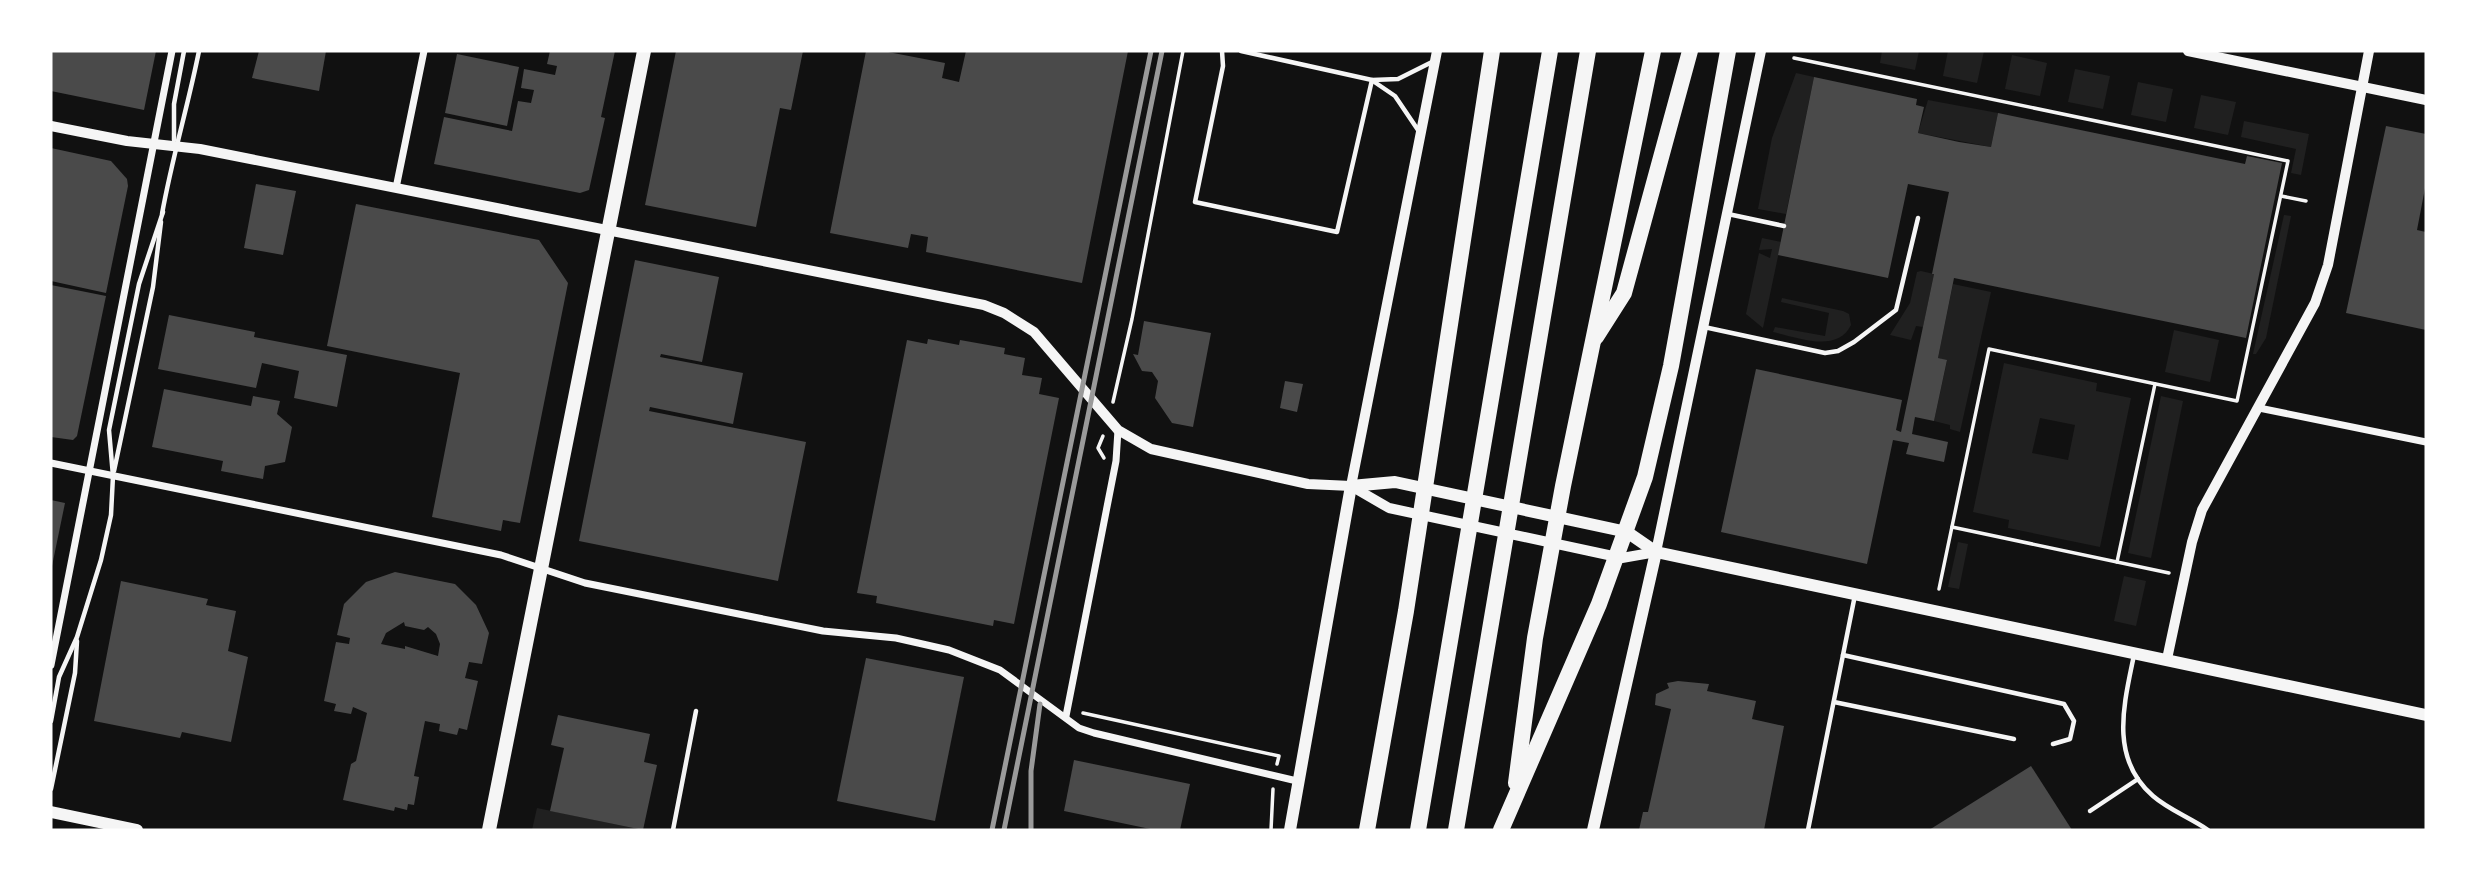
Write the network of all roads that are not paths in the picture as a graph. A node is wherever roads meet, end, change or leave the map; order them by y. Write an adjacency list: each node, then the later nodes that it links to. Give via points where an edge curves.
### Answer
1 (172, 51): 25 (street)
2 (184, 51): 26 (lane, via 174,104)
3 (199, 51): 26 (lane, via 188,107)
4 (424, 51): 27 (street)
5 (644, 51): 32 (main road)
6 (1222, 51): 20 (lane, via 1195,202 1337,232)
7 (1241, 51): 18 (lane)
8 (1492, 51): 66 (highway, via 1406,611)
9 (1550, 51): 67 (highway)
10 (1588, 51): 68 (highway)
11 (1653, 51): 34 (highway)
12 (1690, 51): 34 (highway, via 1624,293)
13 (1728, 51): 69 (highway, via 1671,366 1645,477 1594,616)
14 (1761, 51): 29 (street)
15 (2188, 51): 21 (street)
16 (2210, 51): 21 (lane)
17 (2369, 51): 21 (street)
18 (1259, 52): 20 (lane)
19 (1436, 56): 20 (lane, via 1398,79); 24 (street)
20 (1372, 80): 24 (lane, via 1395,96)
21 (2363, 84): 22 (street); 35 (street, via 2328,265 2310,313)
22 (2426, 98)
23 (51, 126): 25 (street)
24 (1420, 134): 41 (street)
25 (154, 144): 26 (street); 39 (street)
26 (174, 146): 27 (street); 28 (lane)
27 (396, 188): 32 (street)
28 (163, 212): 40 (lane, via 153,287); 40 (lane, via 139,284 109,430)
29 (1727, 214): 31 (lane); 33 (street)
30 (1918, 218): 33 (lane, via 1896,310 1838,351 1825,353)
31 (1784, 226)
32 (608, 230): 36 (street, via 994,309 1034,332); 43 (main road)
33 (1703, 326): 42 (street)
34 (1590, 348): 70 (highway, via 1535,638)
35 (2259, 408): 37 (street); 48 (street, via 2202,510)
36 (1118, 430): 41 (street, via 1163,453 1308,484); 53 (street, via 1116,461)
37 (2426, 442)
38 (51, 463): 39 (street)
39 (90, 471): 40 (street); 49 (street)
40 (113, 475): 43 (street, via 500,555); 45 (lane, via 111,515 101,561)
41 (1351, 486): 42 (main road, via 1395,482 1627,532); 42 (street, via 1389,508 1622,558); 58 (main road)
42 (1656, 552): 44 (main road); 71 (main road)
43 (541, 568): 53 (street, via 584,583 759,619 949,650 1000,670); 63 (main road)
44 (1855, 594): 46 (main road); 47 (lane)
45 (77, 637): 54 (lane, via 59,677); 59 (lane, via 75,673)
46 (2135, 652): 48 (main road); 57 (lane, via 2121,733)
47 (1843, 655): 50 (lane); 56 (lane, via 2064,704 2074,721 2070,738)
48 (2167, 659): 52 (main road)
49 (51, 665)
50 (1833, 702): 55 (lane); 72 (lane)
51 (696, 712): 64 (lane)
52 (2426, 715)
53 (1066, 716): 58 (street, via 1079,728 1103,736)
54 (51, 721)
55 (2014, 739)
56 (2053, 744)
57 (2138, 779): 60 (lane); 73 (lane, via 2153,797)
58 (1297, 781): 65 (main road)
59 (51, 789)
60 (2090, 811)
61 (52, 816): 62 (main road)
62 (137, 830)
63 (489, 830)
64 (673, 830)
65 (1290, 830)
66 (1367, 830)
67 (1418, 830)
68 (1456, 830)
69 (1501, 830)
70 (1510, 830)
71 (1593, 830)
72 (1808, 830)
73 (2208, 830)

